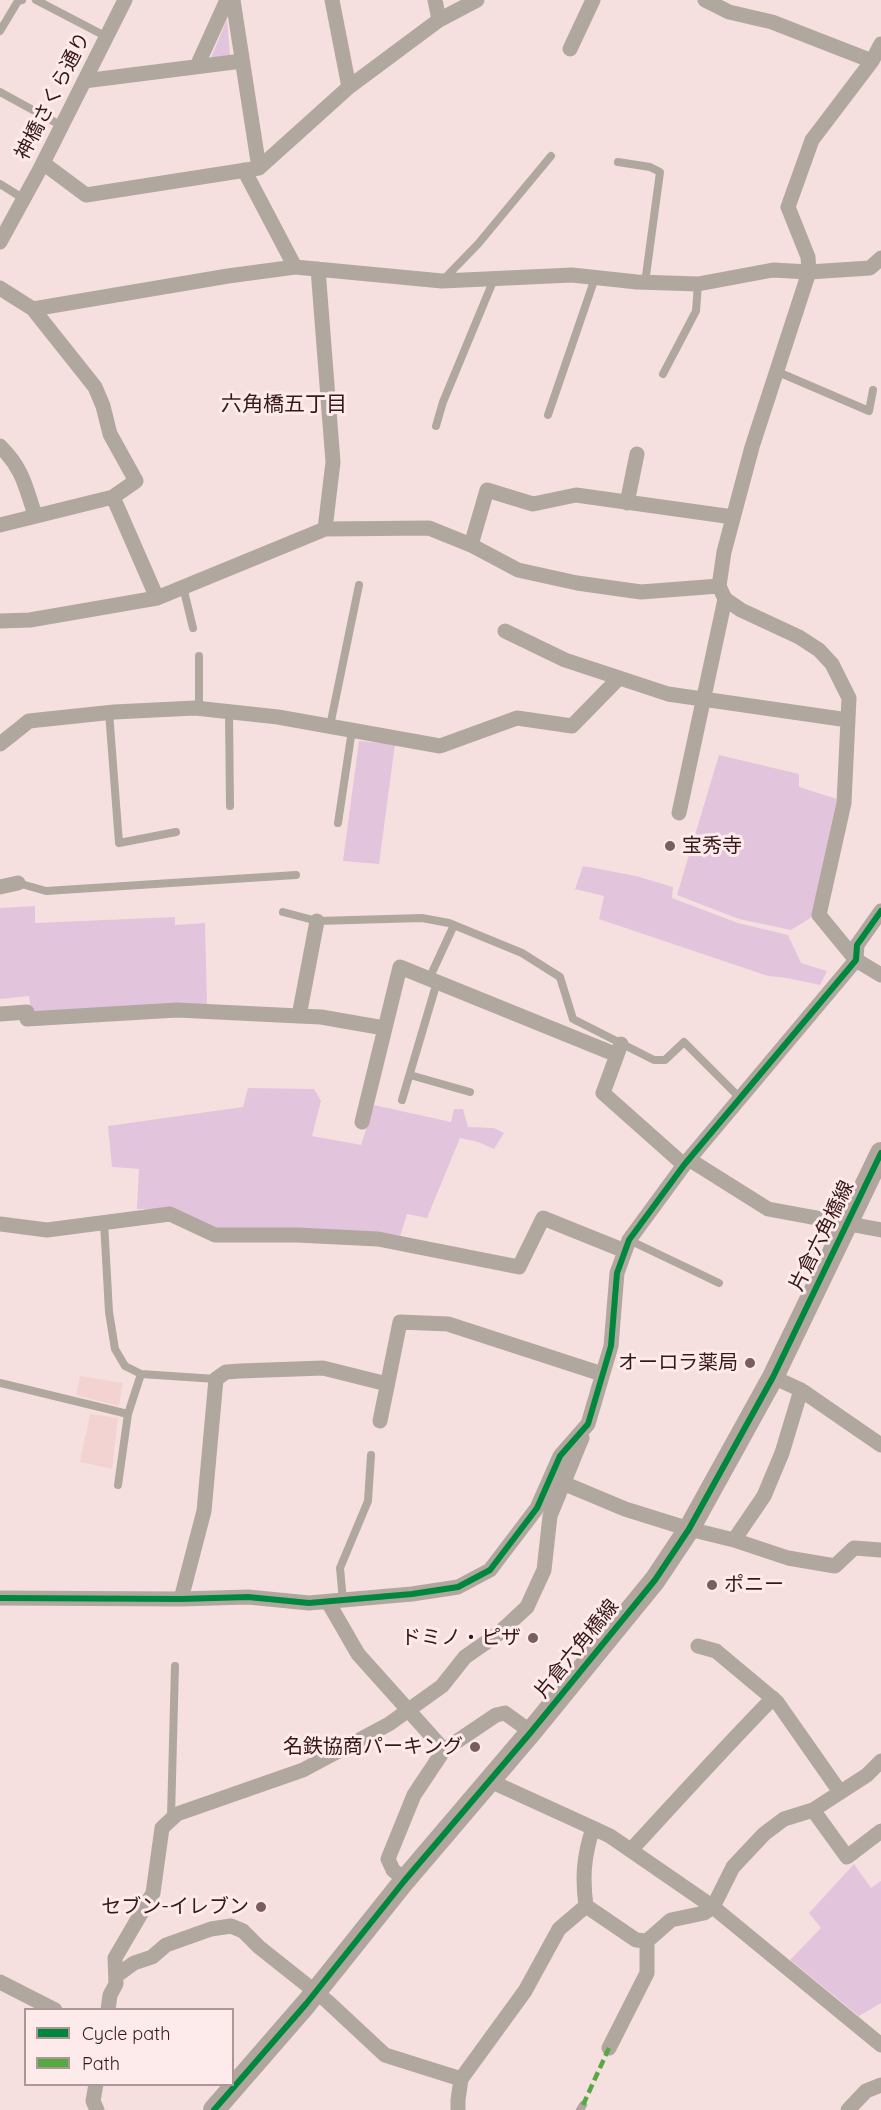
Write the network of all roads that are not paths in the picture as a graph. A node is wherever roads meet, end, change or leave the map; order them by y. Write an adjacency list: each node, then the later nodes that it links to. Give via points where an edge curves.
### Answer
1 (22, 0): 12 (lane)
2 (36, 0): 13 (lane)
3 (125, 0): 13 (street, 神橋さくら通り)
4 (227, 0): 18 (street)
5 (233, 0): 16 (street)
6 (332, 0): 20 (street)
7 (435, 0): 11 (street)
8 (477, 0): 11 (street)
9 (593, 0): 15 (street)
10 (705, 0): 17 (street, via 729,12 772,22)
11 (439, 20): 20 (street)
12 (0, 31)
13 (106, 37): 19 (street, 神橋さくら通り)
14 (881, 44): 17 (street)
15 (570, 49)
16 (242, 61): 18 (street); 26 (street)
17 (873, 61): 33 (street, via 812,140 789,207 807,257)
18 (197, 66): 19 (street)
19 (84, 81): 22 (street, 神橋さくら通り)
20 (349, 87): 26 (street)
21 (0, 92): 22 (lane)
22 (62, 126): 25 (street, 神橋さくら通り)
23 (551, 156): 36 (lane)
24 (618, 162): 37 (lane, via 660,172)
25 (43, 163): 26 (street, via 86,195); 28 (street, 神橋さくら通り)
26 (251, 170): 31 (street)
27 (0, 184): 28 (lane)
28 (24, 199): 29 (street, 神橋さくら通り)
29 (0, 242)
30 (881, 258): 33 (street, via 870,268)
31 (295, 267): 32 (street); 40 (street)
32 (318, 269): 36 (street); 53 (street, via 333,462)
33 (808, 272): 38 (street, via 773,270); 41 (street)
34 (595, 278): 35 (street, via 572,275); 37 (street); 44 (lane)
35 (494, 279): 36 (street); 45 (lane)
36 (442, 281)
37 (645, 283): 38 (street)
38 (698, 284): 42 (lane, via 696,311)
39 (0, 288): 40 (street)
40 (33, 309): 48 (street, via 95,387 110,434 136,481)
41 (778, 372): 43 (lane, via 868,411); 51 (street)
42 (663, 374)
43 (873, 390)
44 (548, 415)
45 (436, 426)
46 (0, 446): 50 (street, via 22,474)
47 (637, 454): 49 (street)
48 (113, 497): 50 (street); 58 (street)
49 (627, 502): 51 (street); 54 (street, via 576,495 533,504 487,490)
50 (35, 515): 52 (street)
51 (733, 517): 57 (street, via 724,552)
52 (0, 525)
53 (325, 529): 54 (street, via 429,528); 56 (street)
54 (471, 545): 57 (street, via 518,570 577,583 641,592)
55 (359, 585): 69 (lane)
56 (183, 587): 58 (street); 60 (lane)
57 (722, 593): 64 (street); 68 (street, via 741,610 819,650 832,664 849,698)
58 (157, 598): 59 (street, via 30,620)
59 (0, 621)
60 (194, 628)
61 (505, 631): 63 (street, via 565,660)
62 (200, 656): 65 (lane)
63 (619, 678): 64 (street, via 668,694); 70 (street, via 572,726 517,718 440,746)
64 (705, 699): 68 (street); 73 (street)
65 (199, 708): 66 (street); 67 (street)
66 (229, 711): 69 (street); 72 (lane)
67 (109, 712): 71 (street, via 29,721); 75 (lane, via 119,843)
68 (848, 720): 83 (street, via 844,803 819,915)
69 (330, 726): 70 (street)
70 (352, 730): 74 (lane)
71 (0, 744)
72 (230, 806)
73 (679, 813)
74 (338, 823)
75 (176, 832)
76 (296, 875): 77 (lane, via 46,891)
77 (18, 884): 78 (street)
78 (0, 887)
79 (881, 910): 83 (street, via 857,945)
80 (283, 912): 81 (lane)
81 (317, 921): 82 (lane, via 422,918); 87 (street)
82 (454, 926): 85 (lane); 89 (lane, via 548,968 560,977 573,1020)
83 (856, 960): 84 (street); 92 (street)
84 (881, 975)
85 (433, 980): 88 (street, via 400,967); 89 (street); 90 (lane)
86 (0, 1014): 87 (street, via 27,1012 27,1019 177,1010)
87 (299, 1016): 88 (street)
88 (384, 1028): 94 (street)
89 (619, 1049): 92 (lane, via 665,1060 684,1042); 96 (street, via 603,1093)
90 (410, 1075): 91 (lane); 93 (lane)
91 (470, 1092)
92 (740, 1098): 96 (street)
93 (402, 1100)
94 (362, 1122)
95 (881, 1153): 99 (street, 片倉六角橋線)
96 (687, 1163): 99 (street, via 768,1209); 101 (street)
97 (104, 1222): 98 (street, via 47,1230); 101 (street, via 170,1214 215,1235 378,1239 519,1267 543,1218); 103 (lane, via 115,1349 125,1366)
98 (0, 1224)
99 (846, 1224): 100 (street); 105 (street, 片倉六角橋線)
100 (881, 1230)
101 (627, 1246): 102 (lane); 104 (street, via 617,1273 611,1346)
102 (719, 1283)
103 (141, 1374): 106 (lane); 110 (lane)
104 (602, 1374): 108 (street, via 448,1324 400,1322); 112 (street)
105 (773, 1377): 109 (street); 117 (street, 片倉六角橋線)
106 (216, 1379): 108 (street, via 226,1372 323,1368); 121 (street, via 204,1511)
107 (0, 1383): 110 (lane)
108 (387, 1384): 111 (street)
109 (801, 1390): 113 (street); 118 (street, via 764,1496)
110 (128, 1414): 116 (lane)
111 (380, 1421)
112 (588, 1424): 115 (street); 122 (street, via 560,1456 537,1508 490,1570 458,1587)
113 (881, 1445)
114 (371, 1455): 122 (lane, via 369,1501 340,1568)
115 (563, 1483): 117 (street, via 624,1509); 126 (street, via 550,1516 544,1570 527,1607 465,1658 442,1686)
116 (118, 1485)
117 (689, 1529): 118 (street); 127 (street, 片倉六角橋線, via 655,1580)
118 (734, 1540): 119 (street, via 788,1558 835,1566 854,1548)
119 (881, 1551)
120 (0, 1598): 121 (street)
121 (181, 1599): 122 (street)
122 (336, 1601): 126 (street, via 358,1654)
123 (698, 1646): 125 (street, via 716,1651)
124 (175, 1666): 133 (lane)
125 (773, 1698): 131 (street); 136 (street)
126 (409, 1709): 128 (street); 133 (street, via 389,1724 303,1770)
127 (531, 1732): 128 (street, via 506,1713 496,1715); 130 (street, 片倉六角橋線)
128 (444, 1749): 137 (street, via 414,1795 388,1859 393,1870)
129 (881, 1761): 131 (street)
130 (490, 1781): 134 (street); 137 (street, 片倉六角橋線)
131 (840, 1792): 132 (street)
132 (813, 1810): 135 (street, via 847,1857); 139 (street, via 784,1819 764,1834 733,1867)
133 (171, 1819): 141 (street, via 162,1828 153,1893 115,1958)
134 (593, 1828): 136 (street); 138 (street, via 585,1851)
135 (881, 1831)
136 (631, 1850): 139 (street)
137 (405, 1880): 143 (street, 片倉六角橋線)
138 (586, 1906): 140 (street, via 636,1940); 148 (street, via 559,1929 525,1991)
139 (713, 1907): 140 (street, via 704,1913 671,1920); 146 (street)
140 (647, 1941): 147 (street, via 647,1973)
141 (116, 1976): 143 (street, via 166,1945 231,1926 243,1931); 145 (street)
142 (0, 1982): 144 (street)
143 (315, 1992): 148 (street, via 385,2055); 149 (street, 片倉六角橋線)
144 (51, 2008)
145 (108, 2008)
146 (881, 2045)
147 (609, 2048)
148 (461, 2079): 153 (street)
149 (234, 2083)
150 (881, 2085): 154 (street, via 866,2091)
151 (96, 2086): 152 (street, via 93,2101)
152 (97, 2110)
153 (458, 2110)
154 (848, 2110)

